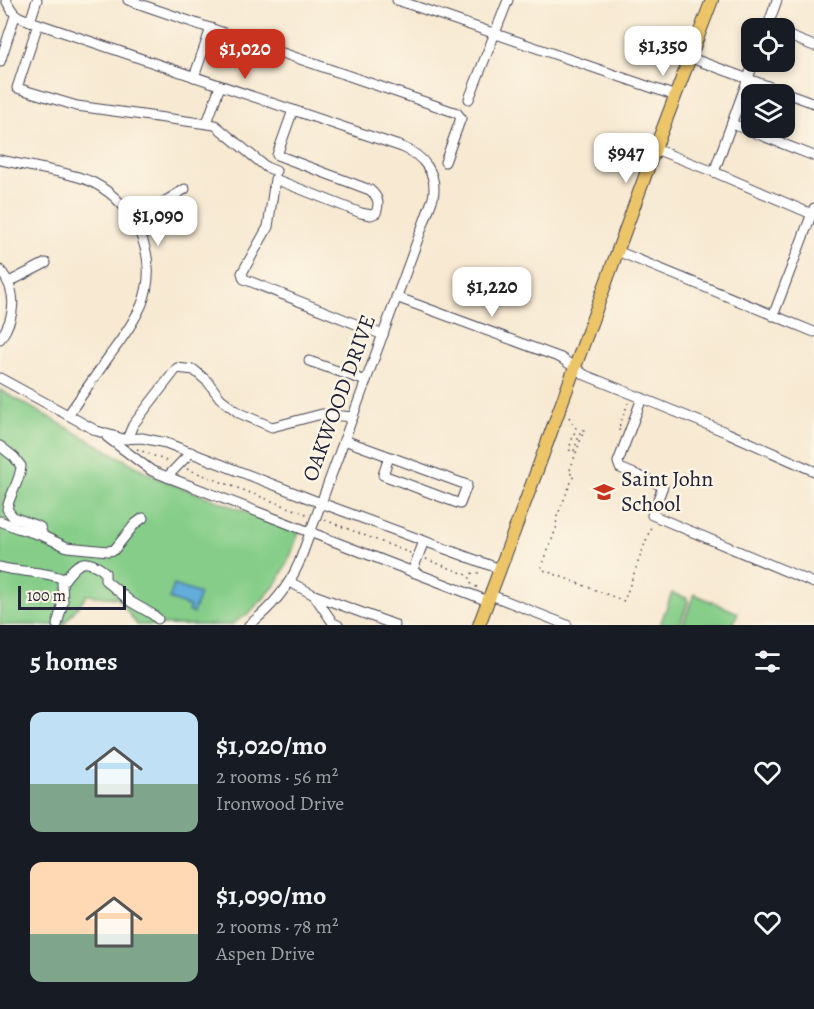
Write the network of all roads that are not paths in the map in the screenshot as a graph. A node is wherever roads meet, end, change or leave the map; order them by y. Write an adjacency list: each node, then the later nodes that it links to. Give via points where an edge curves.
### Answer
1 (6, 0): 8 (street)
2 (37, 0): 10 (street)
3 (128, 0): 11 (street)
4 (397, 0): 12 (street)
5 (508, 0): 12 (street)
6 (712, 0): 15 (main road)
7 (777, 0): 9 (street)
8 (15, 16): 10 (street); 16 (street)
9 (771, 18)
10 (34, 23): 18 (street); 25 (street, via 17,88 77,106)
11 (211, 28): 18 (street); 31 (street, via 457,112 461,118)
12 (495, 34): 21 (street); 22 (street)
13 (795, 38): 14 (street)
14 (814, 46)
15 (691, 58): 19 (street); 21 (main road)
16 (0, 62)
17 (750, 72): 19 (street)
18 (194, 77): 20 (street)
19 (748, 79): 23 (street); 26 (street)
20 (220, 86): 24 (street); 25 (street)
21 (676, 96): 27 (main road)
22 (469, 99)
23 (814, 103)
24 (293, 110): 28 (street); 41 (street, OAKWOOD DRIVE, via 411,150 430,170 433,198)
25 (207, 123): 33 (street, via 215,124)
26 (732, 124): 29 (street); 32 (street)
27 (655, 149): 32 (street); 37 (main road)
28 (277, 155): 33 (street); 33 (street, via 370,190 378,201 376,213 361,213)
29 (814, 156)
30 (0, 160): 36 (street, via 93,182 121,203)
31 (445, 162)
32 (714, 172): 35 (street)
33 (275, 175): 44 (street, via 268,227 242,273 244,279)
34 (184, 189): 36 (street)
35 (813, 213): 42 (street)
36 (134, 220): 51 (street, via 147,260 145,293 131,324)
37 (617, 251): 42 (street); 47 (main road)
38 (46, 263): 40 (street)
39 (0, 270): 40 (street)
40 (9, 282): 45 (street, via 12,318)
41 (396, 297): 44 (street, OAKWOOD DRIVE); 47 (street, via 561,358)
42 (773, 316): 43 (street)
43 (814, 332)
44 (383, 335): 49 (street, OAKWOOD DRIVE)
45 (0, 339)
46 (309, 361): 49 (street)
47 (574, 367): 50 (street); 70 (main road)
48 (0, 378): 51 (street)
49 (366, 381): 52 (street, OAKWOOD DRIVE)
50 (642, 398): 59 (street); 74 (street, via 618,462 620,468 663,486 652,515)
51 (68, 415): 53 (street)
52 (353, 417): 54 (street, OAKWOOD DRIVE); 55 (street, via 322,414 272,427 239,413 194,370 177,368 133,425)
53 (100, 432): 55 (street); 60 (street, via 148,468)
54 (344, 440): 58 (street); 61 (street, OAKWOOD DRIVE)
55 (129, 443): 57 (street, via 142,438)
56 (0, 446): 65 (street, via 21,466 8,509 13,517 40,527)
57 (191, 453): 60 (street); 61 (street)
58 (389, 457): 58 (street, via 467,486 460,504 383,475)
59 (814, 471)
60 (167, 477): 64 (street)
61 (321, 503): 64 (street, OAKWOOD DRIVE); 66 (street)
62 (143, 518): 67 (street, via 114,550)
63 (0, 521): 65 (street)
64 (310, 533): 71 (street); 73 (street, OAKWOOD DRIVE)
65 (43, 536): 67 (street)
66 (424, 541): 70 (street); 71 (street)
67 (67, 547): 68 (street)
68 (78, 564): 72 (street); 77 (street, via 96,565 105,572 105,580)
69 (0, 567): 72 (street)
70 (500, 570): 76 (main road)
71 (412, 572): 76 (street)
72 (64, 579): 78 (street)
73 (290, 582): 75 (street); 79 (street, OAKWOOD DRIVE)
74 (814, 583)
75 (314, 595): 80 (street); 81 (street)
76 (489, 598): 82 (main road); 83 (street)
77 (158, 620)
78 (57, 625)
79 (249, 625)
80 (338, 625)
81 (394, 625)
82 (479, 625)
83 (567, 625)

